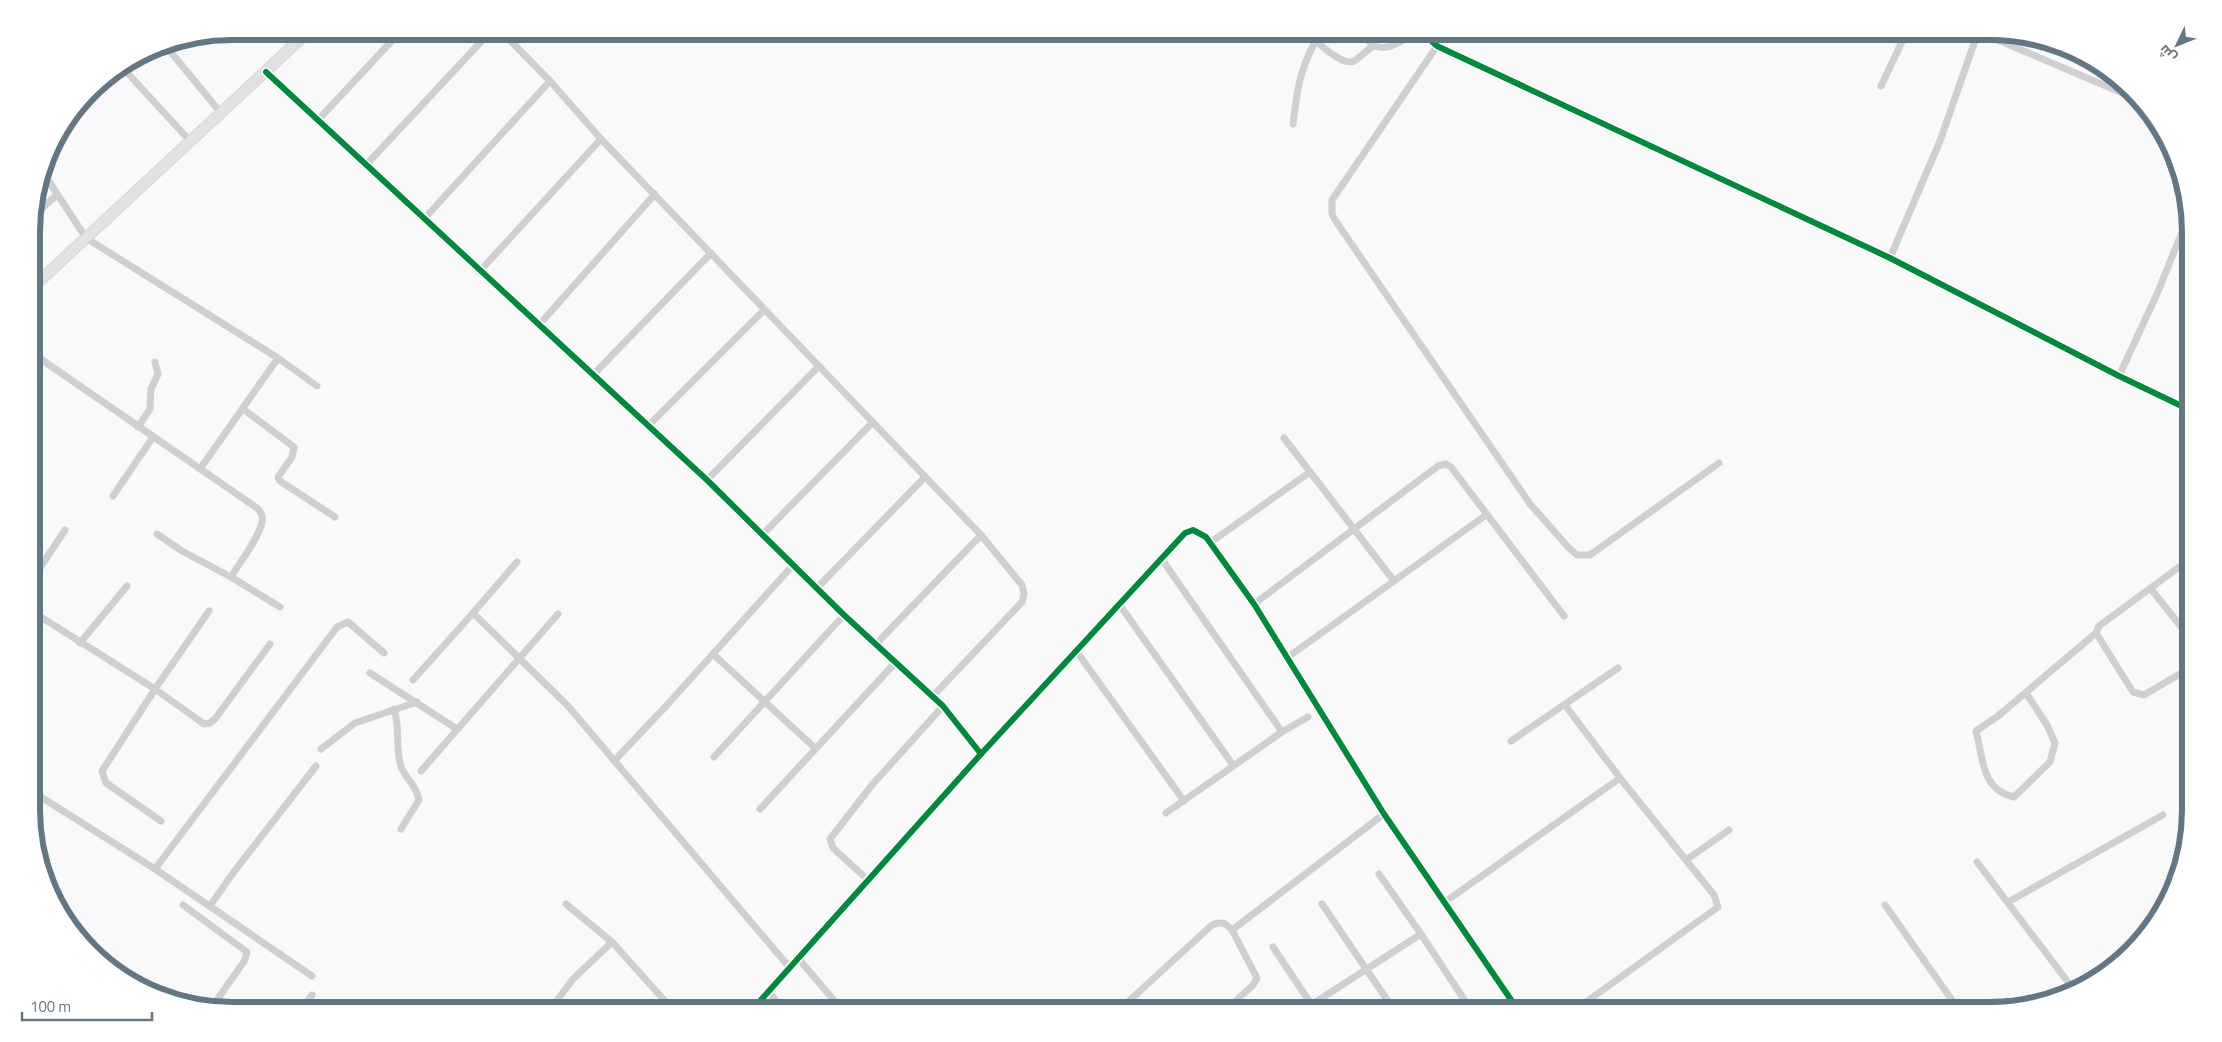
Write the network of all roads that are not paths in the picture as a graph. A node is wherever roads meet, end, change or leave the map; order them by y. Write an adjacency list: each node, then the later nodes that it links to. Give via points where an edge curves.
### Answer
1 (300, 40): 16 (main road)
2 (393, 40): 21 (street)
3 (482, 40): 25 (street)
4 (510, 40): 17 (street)
5 (1368, 40): 12 (street)
6 (1401, 40): 12 (street, via 1381,48)
7 (1430, 40): 13 (street)
8 (1903, 40): 18 (street)
9 (1975, 40): 34 (street, via 1940,141)
10 (1997, 40): 19 (street)
11 (1316, 42): 12 (street, via 1344,62 1353,62); 22 (street, via 1297,86)
12 (1373, 46)
13 (1437, 46): 34 (street); 53 (street, via 1332,200 1335,220 1530,504 1577,555 1590,555)
14 (170, 50): 20 (street)
15 (126, 72): 24 (street)
16 (266, 72): 20 (main road); 21 (street)
17 (550, 81): 23 (street); 30 (street)
18 (1881, 86)
19 (2123, 94)
20 (221, 112): 24 (main road)
21 (318, 120): 25 (street)
22 (1293, 124)
23 (601, 139): 27 (street); 35 (street)
24 (190, 141): 32 (main road)
25 (366, 165): 30 (street)
26 (48, 180): 28 (street)
27 (655, 194): 33 (street); 38 (street)
28 (57, 195): 29 (street); 32 (street)
29 (42, 208)
30 (424, 219): 35 (street)
31 (2182, 233): 44 (street)
32 (86, 238): 36 (main road); 39 (street)
33 (711, 253): 37 (street); 43 (street)
34 (1890, 258): 44 (street)
35 (479, 272): 38 (street)
36 (40, 281)
37 (764, 310): 42 (street); 49 (street)
38 (539, 325): 43 (street)
39 (278, 358): 45 (street); 47 (street)
40 (40, 359): 50 (street)
41 (155, 362): 50 (street, via 158,374 151,389 150,409)
42 (819, 366): 48 (street); 57 (street)
43 (593, 375): 49 (street)
44 (2119, 376): 46 (street)
45 (317, 386)
46 (2182, 406)
47 (243, 408): 54 (street); 60 (street, via 294,447 292,457 278,478 280,481)
48 (872, 423): 56 (street); 64 (street)
49 (648, 426): 57 (street)
50 (138, 427): 51 (street)
51 (153, 437): 54 (street); 58 (street)
52 (1284, 438): 55 (street)
53 (1719, 463)
54 (200, 469): 72 (street, via 262,514 259,531)
55 (1310, 472): 62 (street); 66 (street)
56 (925, 477): 65 (street); 75 (street)
57 (707, 480): 64 (street)
58 (114, 496)
59 (1486, 515): 62 (street, via 1451,467 1442,464); 73 (street); 84 (street)
60 (335, 517)
61 (65, 530): 71 (street)
62 (1353, 530): 73 (street); 78 (street)
63 (157, 534): 72 (street)
64 (762, 535): 69 (street)
65 (981, 535): 90 (street); 103 (street, via 1022,584 1022,602)
66 (1211, 542): 67 (street, via 1197,531 1189,531); 78 (street)
67 (1161, 558): 77 (street); 111 (street)
68 (517, 562): 81 (street)
69 (793, 565): 75 (street); 93 (street)
70 (2182, 565): 76 (street)
71 (40, 568)
72 (231, 577): 79 (street)
73 (1394, 581): 94 (street)
74 (127, 586): 88 (street)
75 (817, 588): 83 (street)
76 (2151, 589): 86 (street); 87 (street, via 2099,626)
77 (1119, 604): 91 (street); 118 (street)
78 (1254, 604): 94 (street)
79 (280, 607)
80 (209, 611): 101 (street)
81 (473, 613): 95 (street); 100 (street)
82 (558, 614): 95 (street)
83 (844, 615): 90 (street); 105 (street)
84 (1564, 616)
85 (40, 617): 88 (street)
86 (2182, 628)
87 (2096, 633): 99 (street, via 2138,695 2144,695); 102 (street)
88 (80, 643): 101 (street)
89 (270, 644): 101 (street, via 210,723 204,724)
90 (876, 644): 96 (street)
91 (1077, 652): 115 (street); 123 (street)
92 (384, 653): 133 (street, via 348,622 337,627)
93 (713, 654): 105 (street); 117 (street)
94 (1288, 658): 126 (street)
95 (519, 659): 110 (street); 117 (street, via 568,706)
96 (895, 662): 103 (street); 113 (street)
97 (1618, 668): 106 (street)
98 (370, 673): 104 (street)
99 (2182, 673)
100 (413, 680)
101 (155, 689): 128 (street, via 102,771 106,783)
102 (2026, 693): 102 (street, via 1976,731 1984,772 2004,795 2014,797 2050,762 2055,743)
103 (932, 697): 107 (street)
104 (417, 702): 108 (street); 110 (street)
105 (765, 702): 113 (street); 116 (street)
106 (1565, 705): 112 (street); 121 (street)
107 (942, 706): 115 (street); 135 (street, via 872,785 830,839 834,848)
108 (394, 709): 114 (street, via 354,723); 129 (street, via 399,721 397,746 402,768 417,789 419,800)
109 (1308, 717): 111 (street)
110 (458, 729): 120 (street)
111 (1282, 732): 118 (street)
112 (1511, 741)
113 (816, 748): 124 (street)
114 (320, 749)
115 (981, 754): 135 (street)
116 (714, 757)
117 (615, 760): 148 (street)
118 (1233, 765): 123 (street)
119 (316, 766): 142 (street)
120 (421, 771)
121 (1620, 778): 131 (street); 136 (street)
122 (40, 796): 133 (street)
123 (1184, 801): 125 (street)
124 (760, 809)
125 (1166, 813)
126 (1384, 814): 136 (street); 143 (street)
127 (2163, 815): 137 (street)
128 (161, 821)
129 (401, 829)
130 (1729, 830): 131 (street)
131 (1686, 860): 168 (street, via 1714,895 1718,907)
132 (1977, 862): 137 (street)
133 (155, 869): 142 (street)
134 (1380, 874): 144 (street)
135 (869, 881): 147 (street)
136 (1445, 902): 167 (street)
137 (2008, 902): 151 (street)
138 (566, 904): 145 (street)
139 (1322, 904): 149 (street)
140 (183, 905): 154 (street, via 247,952 245,960)
141 (1885, 905): 169 (street)
142 (210, 906): 150 (street)
143 (1232, 930): 161 (street, via 1222,923 1212,925); 162 (street, via 1257,978)
144 (1421, 934): 149 (street); 166 (street)
145 (612, 942): 156 (street, via 573,979); 157 (street)
146 (1274, 947): 163 (street)
147 (798, 958): 148 (street); 160 (street)
148 (790, 968): 152 (street)
149 (1366, 969): 164 (street); 165 (street)
150 (312, 976)
151 (2070, 984)
152 (768, 991): 158 (street); 159 (street)
153 (312, 995): 155 (street)
154 (216, 1001)
155 (307, 1002)
156 (556, 1002)
157 (666, 1002)
158 (759, 1002)
159 (777, 1002)
160 (836, 1002)
161 (1127, 1002)
162 (1234, 1002)
163 (1309, 1002)
164 (1321, 1002)
165 (1389, 1002)
166 (1466, 1002)
167 (1513, 1002)
168 (1586, 1002)
169 (1953, 1002)

